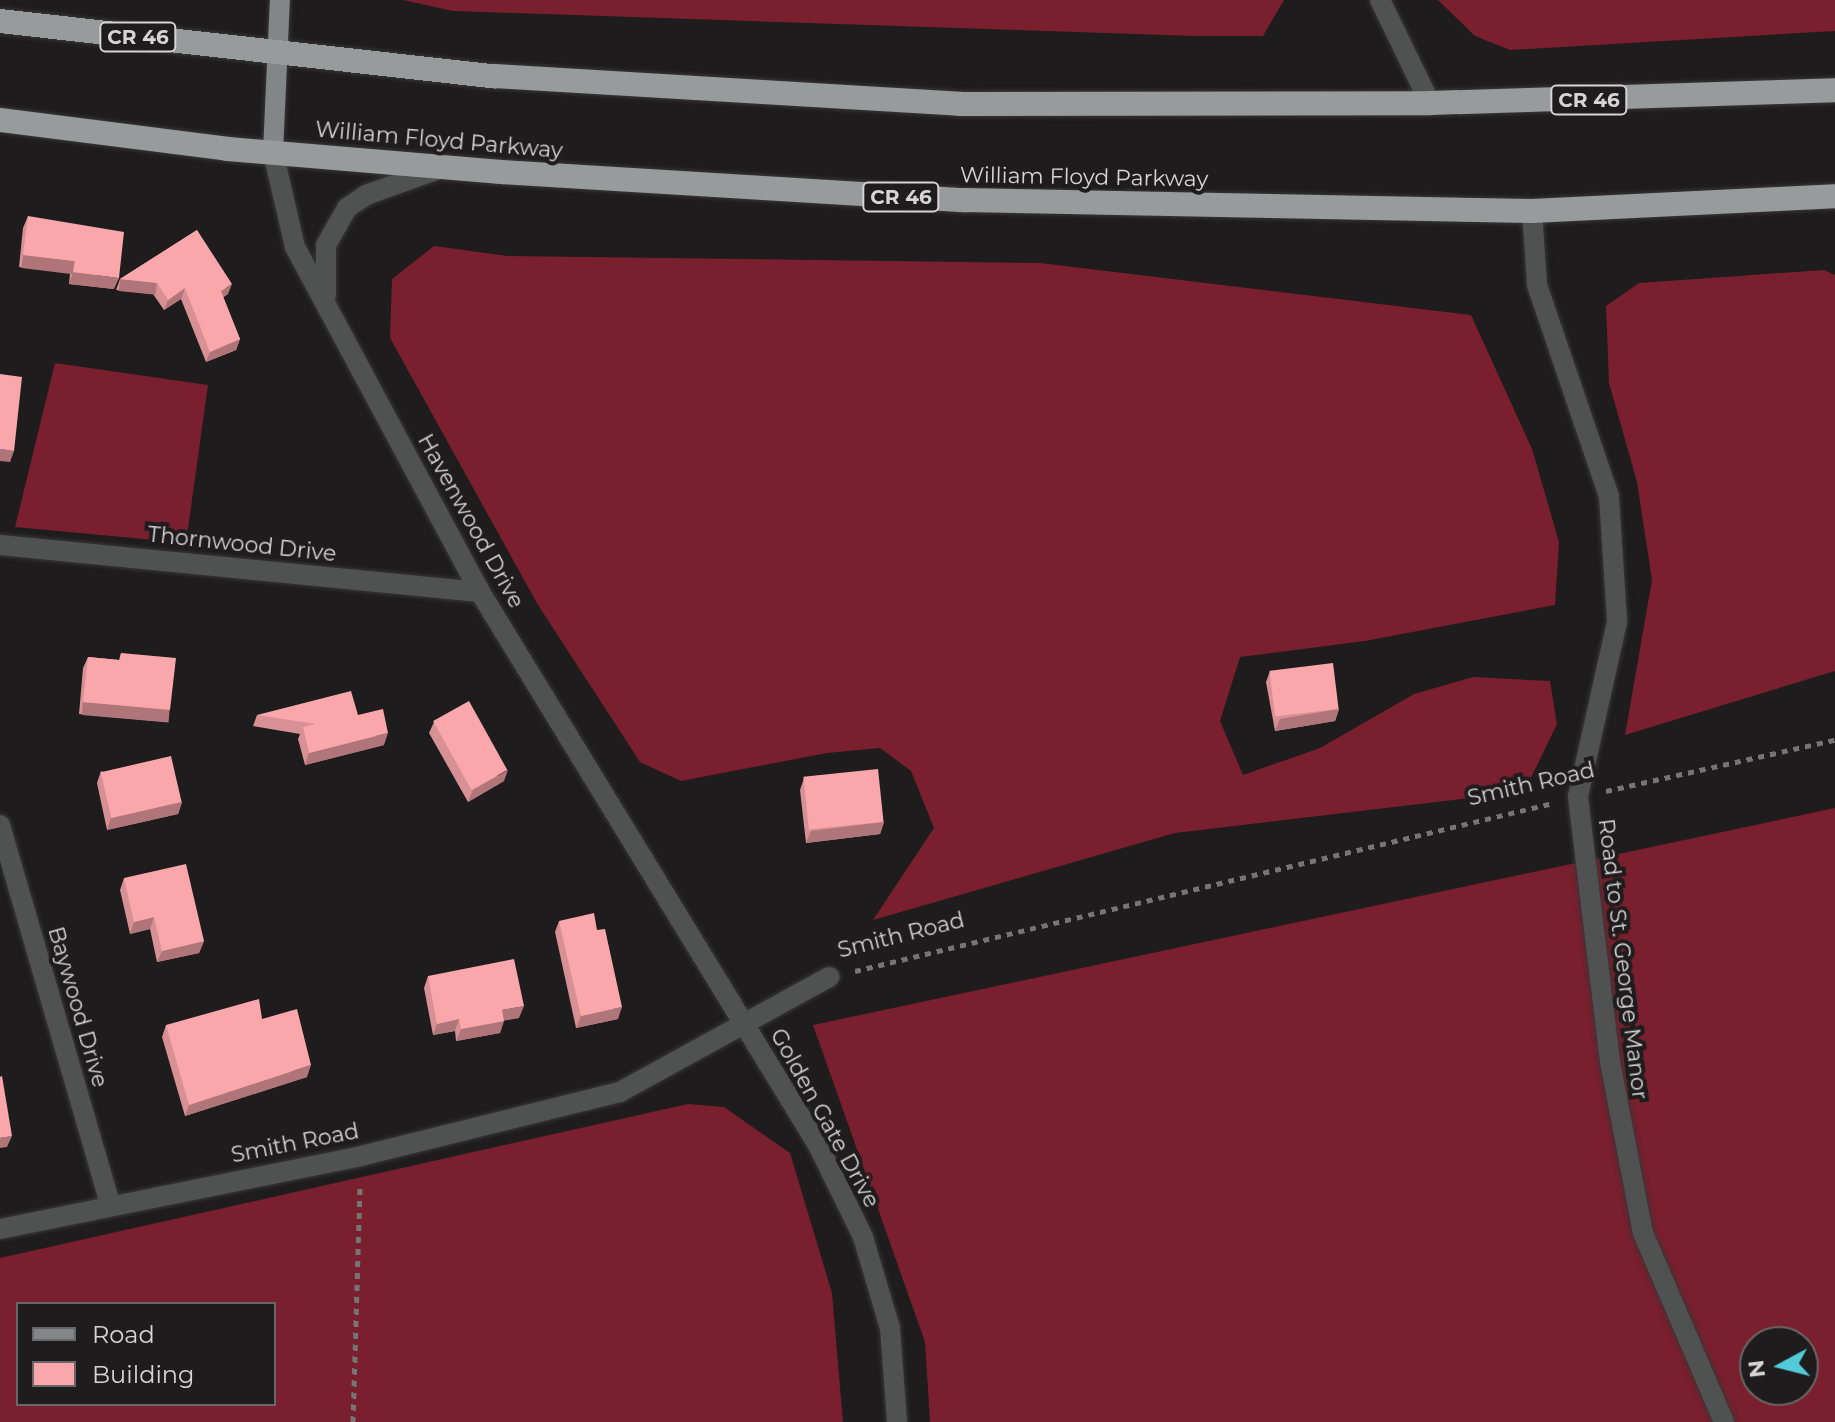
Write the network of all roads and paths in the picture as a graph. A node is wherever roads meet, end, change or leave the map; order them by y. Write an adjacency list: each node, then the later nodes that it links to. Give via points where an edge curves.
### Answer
1 (280, 0): 4 (main road, Havenwood Drive)
2 (1380, 0): 6 (street)
3 (0, 21): 4 (highway, CR 46)
4 (276, 53): 6 (highway, CR 46, via 494,76 960,104); 8 (main road, Havenwood Drive)
5 (1835, 90): 6 (highway, CR 46)
6 (1430, 103)
7 (0, 120): 8 (highway, William Floyd Parkway / CR 46)
8 (273, 152): 9 (highway, William Floyd Parkway / CR 46); 12 (street, Havenwood Drive, via 295,247)
9 (449, 167): 11 (highway, William Floyd Parkway / CR 46, via 964,200); 12 (street, via 421,173 347,208 326,245 323,270)
10 (1835, 196): 11 (highway, William Floyd Parkway / CR 46)
11 (1532, 211): 16 (street, Road to St. George Manor, via 1537,285 1609,497 1617,622)
12 (329, 311): 14 (street, Havenwood Drive)
13 (0, 545): 14 (street, Thornwood Drive)
14 (480, 592): 19 (street, Havenwood Drive)
15 (1835, 740): 16 (path, Smith Road)
16 (1578, 797): 18 (path, Smith Road); 25 (street, Road to St. George Manor, via 1610,1062 1643,1233)
17 (0, 825): 21 (street, Baywood Drive)
18 (829, 977): 19 (street, Smith Road)
19 (746, 1026): 20 (street, Smith Road, via 620,1092); 24 (street, Golden Gate Drive, via 818,1145 863,1237 890,1328)
20 (361, 1156): 21 (street, Smith Road); 23 (path)
21 (110, 1203): 22 (street, Smith Road)
22 (0, 1229)
23 (353, 1422)
24 (897, 1422)
25 (1724, 1422)

